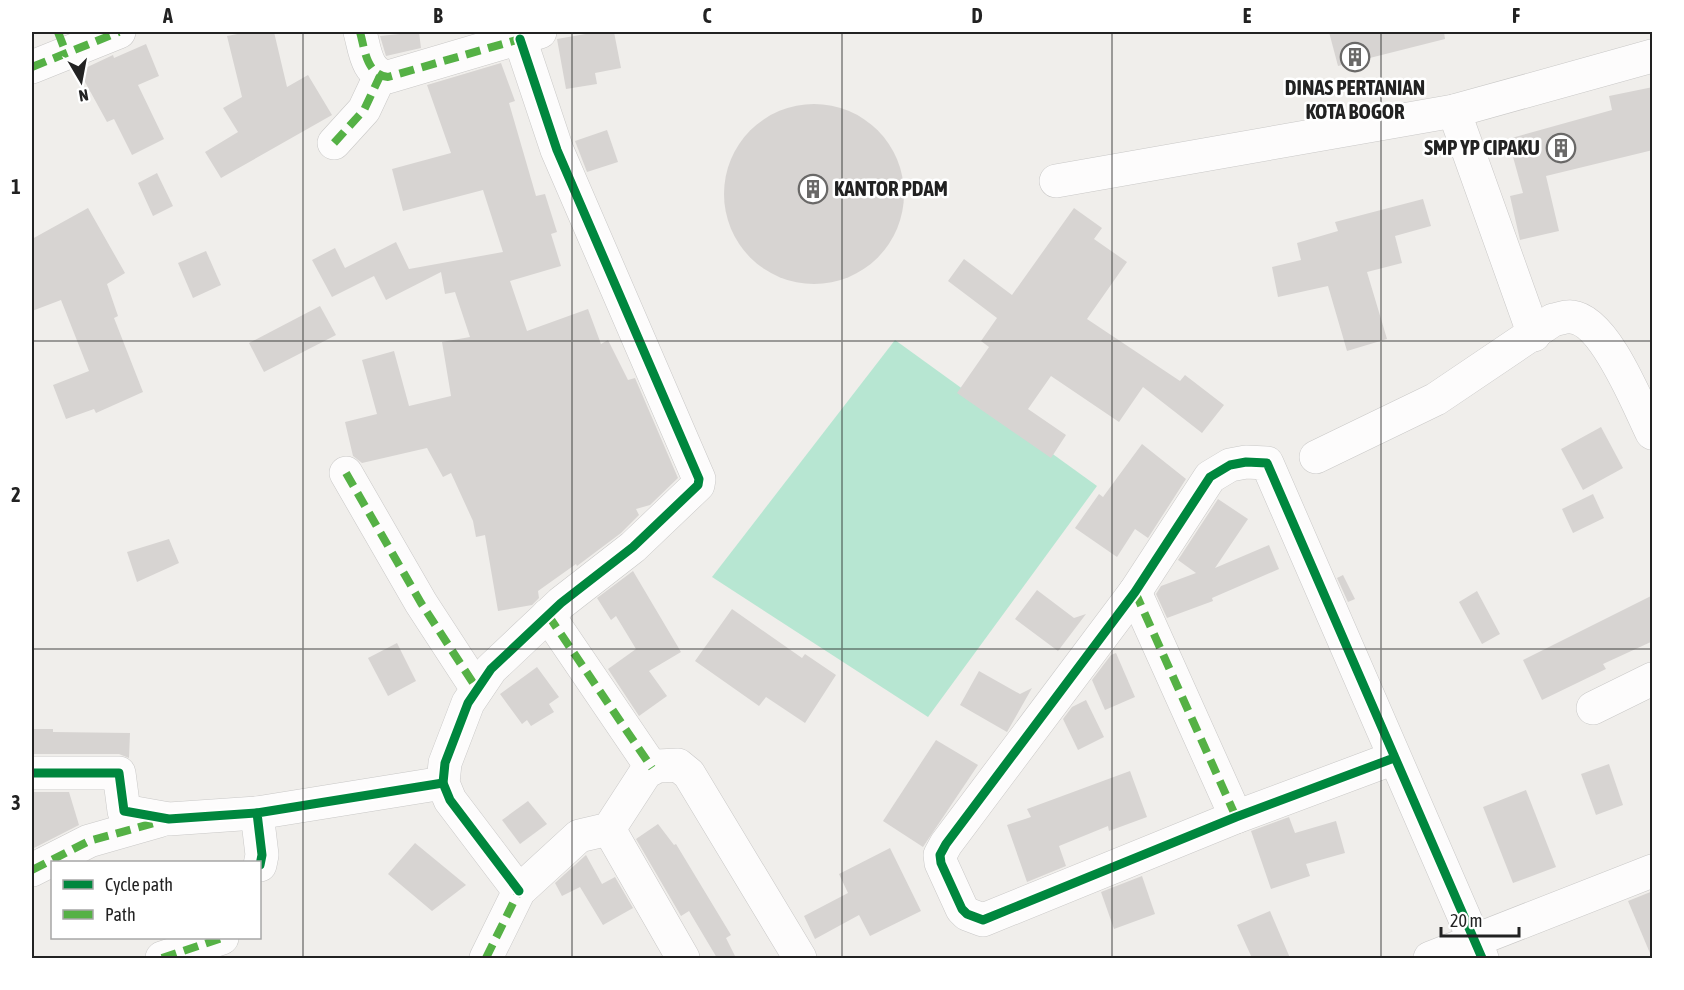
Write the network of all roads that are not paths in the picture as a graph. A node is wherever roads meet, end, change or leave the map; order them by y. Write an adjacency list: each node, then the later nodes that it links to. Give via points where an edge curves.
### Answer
1 (119, 32): 4 (street)
2 (360, 32): 7 (street, via 371,68)
3 (531, 35): 7 (street, via 388,77); 16 (street, via 557,150 699,478 698,485 633,547)
4 (62, 42): 6 (street)
5 (1653, 56): 8 (street)
6 (32, 67)
7 (380, 76): 9 (street, via 364,110)
8 (1454, 111): 10 (street); 11 (street)
9 (334, 143)
10 (1056, 181)
11 (1534, 335): 12 (street, via 1553,320 1571,316 1586,322 1606,344); 13 (street, via 1436,399)
12 (1653, 433)
13 (1316, 458)
14 (346, 472): 18 (street, via 421,603)
15 (1136, 592): 20 (street, via 1210,477 1230,465 1268,463); 25 (street); 25 (street, via 946,844 940,855 944,871 962,909 983,920)
16 (548, 615): 18 (street, via 491,669); 21 (street)
17 (1653, 679): 19 (street)
18 (477, 689): 23 (street, via 445,763)
19 (1593, 708)
20 (1394, 758): 25 (street); 33 (street)
21 (652, 768): 27 (street); 37 (street, via 678,765 689,774)
22 (32, 773): 26 (street, via 119,773 124,811)
23 (443, 783): 24 (street); 31 (street, via 450,800)
24 (257, 813): 26 (street); 28 (street)
25 (1236, 817)
26 (169, 819): 29 (street, via 89,841)
27 (609, 829): 31 (street, via 579,836); 36 (street)
28 (261, 861)
29 (32, 870)
30 (1653, 871): 33 (street)
31 (519, 891): 35 (street)
32 (219, 939): 34 (street)
33 (1478, 949): 38 (street)
34 (162, 958)
35 (486, 958)
36 (683, 958)
37 (800, 958)
38 (1430, 958)

